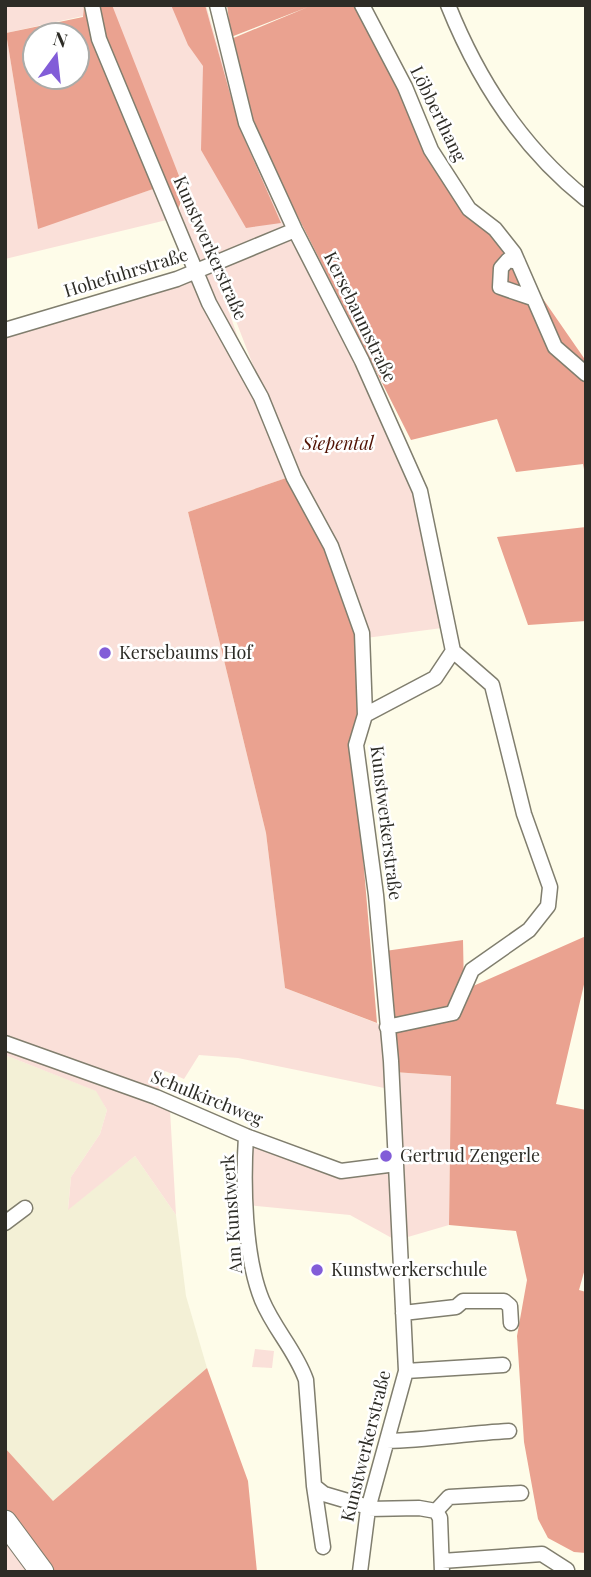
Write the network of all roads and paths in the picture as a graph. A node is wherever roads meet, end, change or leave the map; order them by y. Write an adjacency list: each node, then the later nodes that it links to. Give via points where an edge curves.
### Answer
1 (92, 5): 8 (street, Kunstwerkerstraße, via 99,39)
2 (217, 5): 6 (street, Kersebaumstraße, via 240,107)
3 (362, 5): 7 (street, Löbberthang, via 405,87 431,150 469,209 495,229)
4 (448, 5): 5 (street, via 479,73 502,109 551,168)
5 (586, 199)
6 (295, 230): 8 (street, Hohefuhrstraße); 12 (street, Kersebaumstraße, via 362,361 420,491)
7 (519, 262): 9 (street, Löbberthang); 9 (street, via 508,260 501,268 500,287)
8 (198, 271): 10 (street, Hohefuhrstraße); 13 (street, Kunstwerkerstraße, via 209,303 261,397 347,588 362,633)
9 (532, 298): 11 (street, Löbberthang, via 555,347)
10 (5, 330)
11 (586, 374)
12 (453, 651): 13 (street, via 435,678); 14 (street, via 492,685 524,814 550,887 548,906 528,930 472,970 453,1013)
13 (365, 715): 14 (street, Kunstwerkerstraße, via 356,745)
14 (387, 1027): 17 (street, Kunstwerkerstraße)
15 (5, 1043): 16 (street, Schulkirchweg, via 156,1097)
16 (247, 1136): 17 (street, Schulkirchweg, via 341,1171); 26 (street, Am Kunstwerk, via 244,1162 257,1286 306,1380)
17 (396, 1164): 20 (street, Kunstwerkerstraße)
18 (25, 1208): 19 (street)
19 (5, 1223)
20 (403, 1313): 21 (street, via 456,1307 463,1301 504,1301 510,1306); 23 (street, Kunstwerkerstraße)
21 (511, 1323)
22 (503, 1365): 23 (street)
23 (406, 1371): 25 (street, Kunstwerkerstraße)
24 (509, 1431): 25 (street)
25 (387, 1441): 28 (street, Kunstwerkerstraße)
26 (314, 1486): 28 (street, via 324,1494); 31 (street, Am Kunstwerk)
27 (521, 1493): 29 (street, via 449,1497)
28 (368, 1508): 29 (street); 35 (street, Kunstwerkerstraße)
29 (436, 1511): 32 (street)
30 (5, 1522): 34 (main road)
31 (323, 1547)
32 (442, 1566): 33 (street, via 542,1554)
33 (567, 1570)
34 (42, 1572)
35 (360, 1572)

